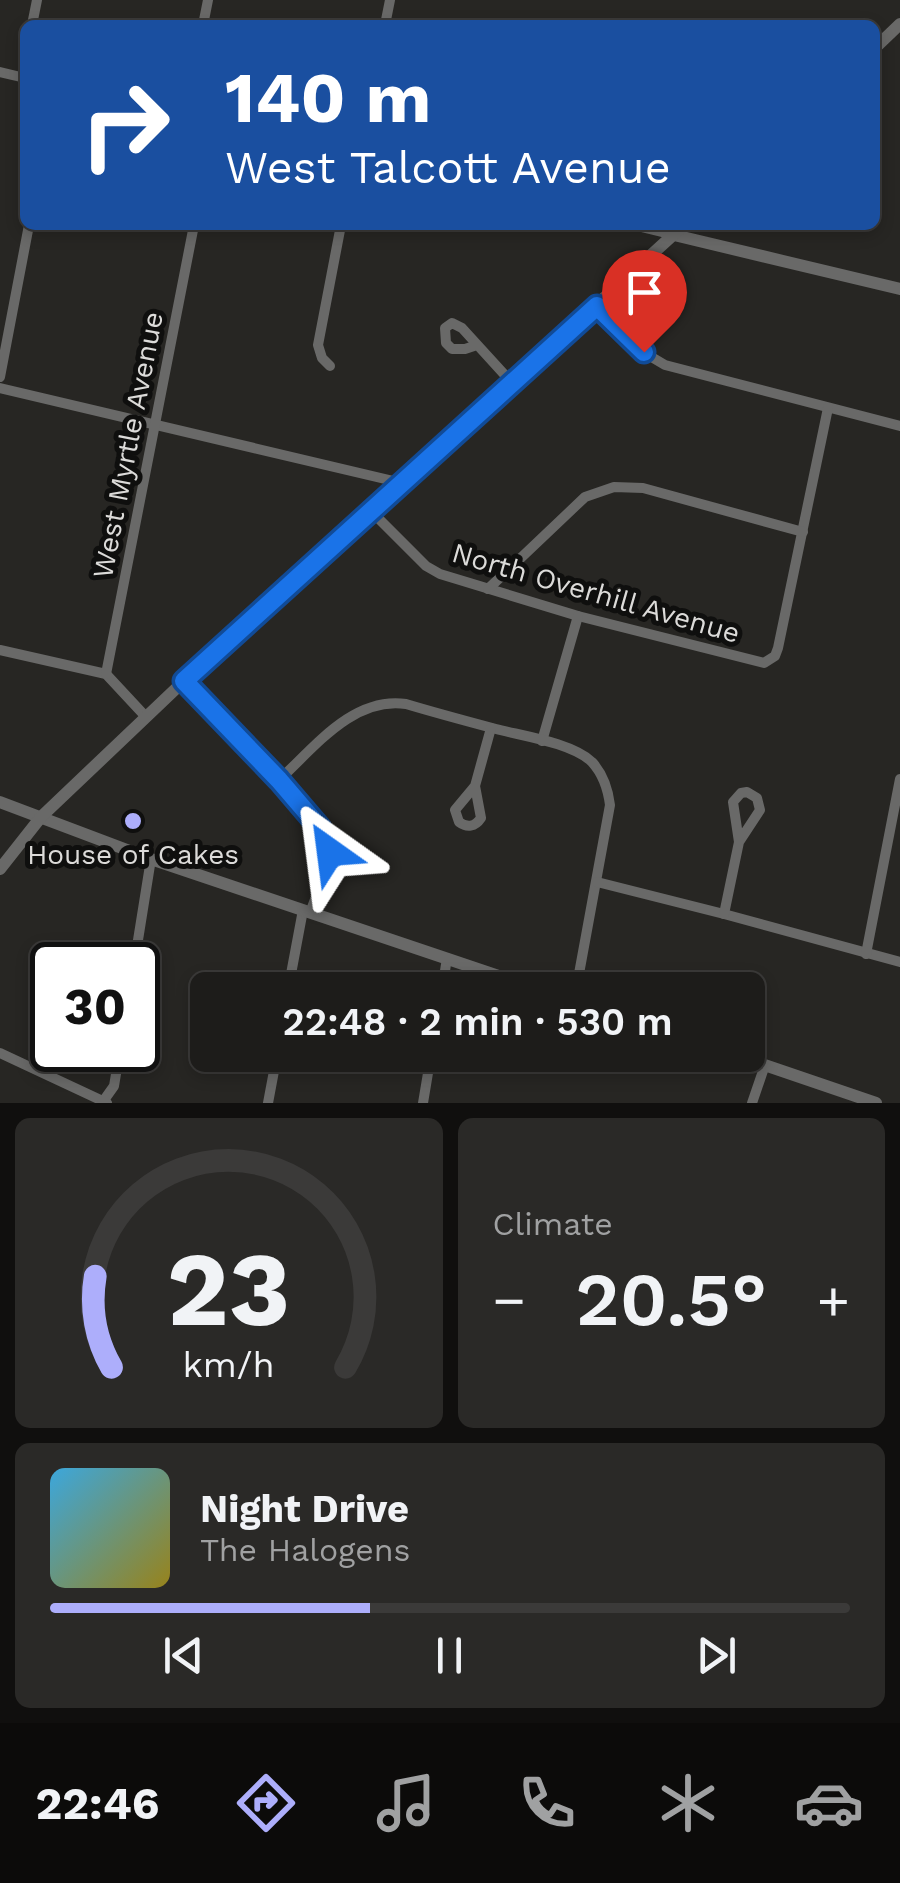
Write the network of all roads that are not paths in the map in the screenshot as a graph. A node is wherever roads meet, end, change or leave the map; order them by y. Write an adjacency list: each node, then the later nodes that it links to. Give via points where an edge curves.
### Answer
1 (900, 24): 2 (street)
2 (880, 43)
3 (29, 230): 11 (street)
4 (193, 230): 15 (street, West Myrtle Avenue)
5 (340, 230): 10 (street, via 318,345)
6 (679, 230): 7 (street); 8 (street)
7 (900, 289)
8 (597, 306): 12 (street); 14 (street, via 665,365)
9 (477, 345): 12 (street)
10 (330, 366)
11 (0, 378)
12 (512, 383): 17 (street)
13 (0, 388): 15 (street)
14 (828, 408): 16 (street); 19 (street)
15 (156, 425): 17 (street); 23 (street, West Myrtle Avenue)
16 (900, 426)
17 (402, 483): 18 (street)
18 (371, 511): 20 (street, North Overhill Avenue, via 426,566); 24 (street)
19 (802, 532): 20 (street, via 643,488 614,487 585,497); 21 (street, North Overhill Avenue, via 770,660)
20 (488, 589): 21 (street, North Overhill Avenue)
21 (578, 616): 27 (street)
22 (0, 650): 23 (street)
23 (106, 674): 25 (street)
24 (184, 681): 25 (street); 28 (street)
25 (146, 718): 32 (street)
26 (491, 728): 27 (street); 28 (street, via 406,704 372,706); 30 (street)
27 (542, 741): 36 (street, via 592,763 608,790)
28 (279, 780): 37 (street, via 320,828 330,852)
29 (899, 785): 40 (street)
30 (475, 786)
31 (0, 802): 32 (street)
32 (40, 817): 34 (street); 35 (street)
33 (739, 842): 38 (street)
34 (151, 859): 37 (street); 39 (street)
35 (0, 868)
36 (597, 882): 38 (street); 46 (street)
37 (307, 912): 41 (street); 43 (street)
38 (724, 914): 40 (street)
39 (138, 942)
40 (866, 954): 42 (street)
41 (448, 958): 44 (street); 45 (street)
42 (900, 962)
43 (292, 972)
44 (445, 972)
45 (488, 972)
46 (580, 972)
47 (0, 1053): 53 (street)
48 (765, 1065): 57 (street)
49 (116, 1072): 53 (street)
50 (273, 1072): 54 (street)
51 (429, 1072): 55 (street)
52 (763, 1072): 56 (street)
53 (104, 1102)
54 (268, 1103)
55 (424, 1103)
56 (752, 1103)
57 (876, 1103)

